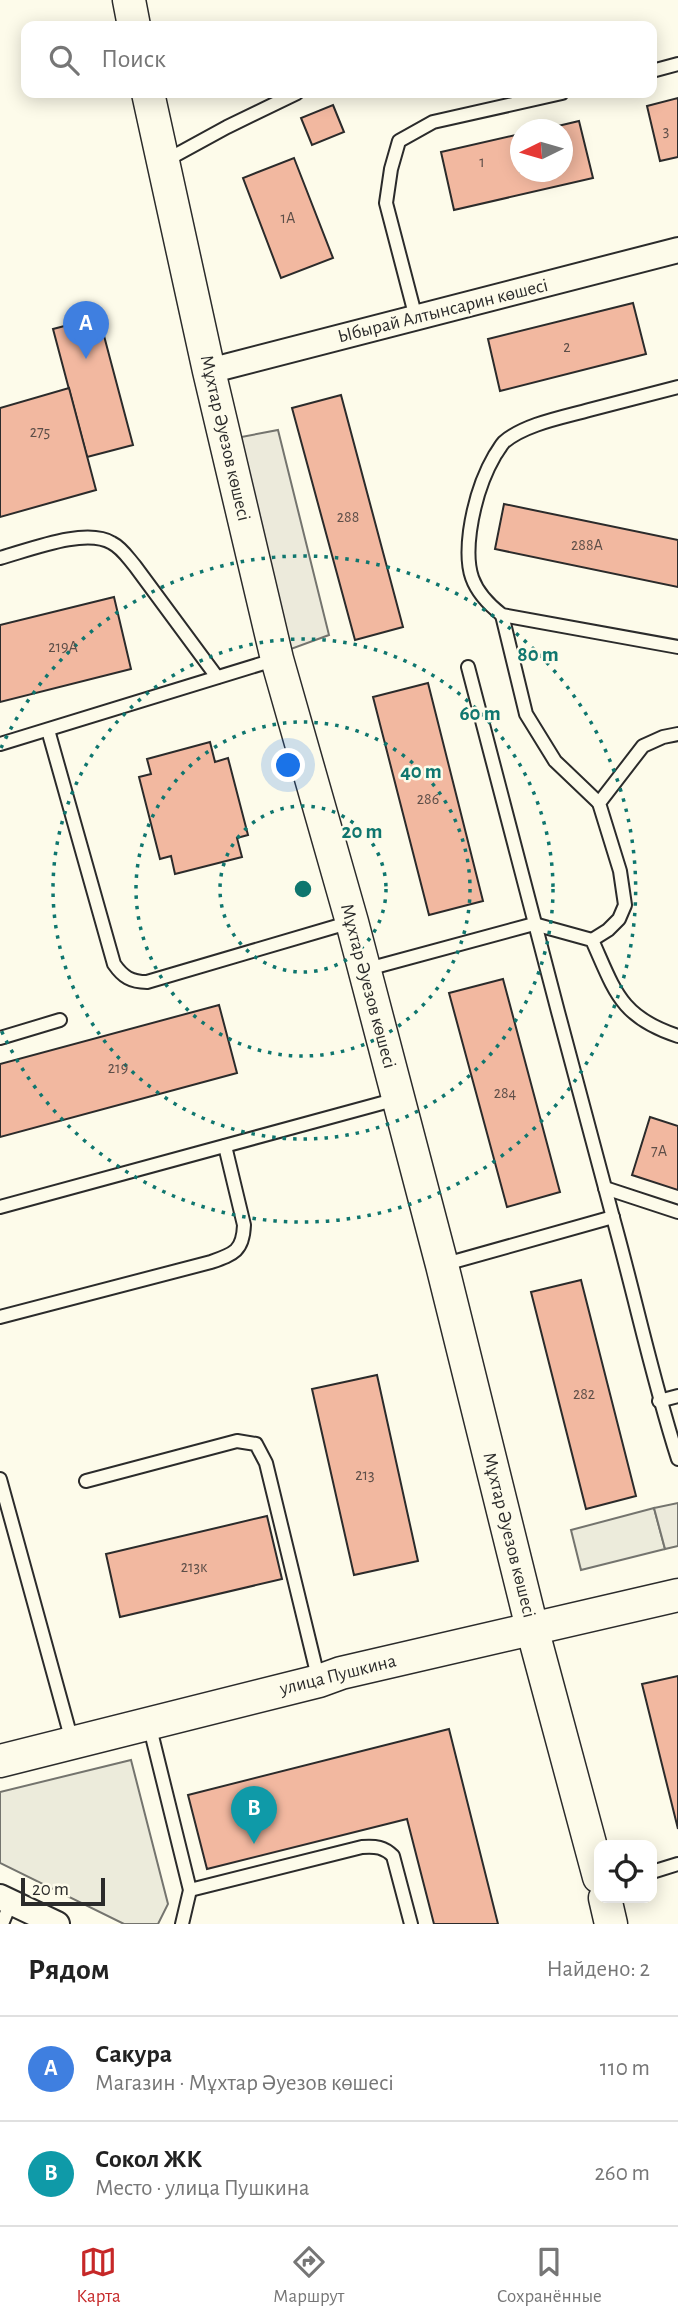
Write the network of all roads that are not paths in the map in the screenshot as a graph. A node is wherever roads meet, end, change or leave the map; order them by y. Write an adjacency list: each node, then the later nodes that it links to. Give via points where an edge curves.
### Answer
1 (129, 0): 2 (street)
2 (133, 21)
3 (678, 64): 4 (lane)
4 (657, 70)
5 (149, 98): 8 (street, Мұхтар Әуезов көшесі)
6 (287, 98): 8 (lane)
7 (540, 98): 10 (lane, via 433,122 399,141 386,203)
8 (163, 162): 11 (street, Мұхтар Әуезов көшесі)
9 (678, 250): 10 (street, Ыбырай Алтынсарин көшесі)
10 (416, 318): 11 (street, Ыбырай Алтынсарин көшесі)
11 (209, 371): 16 (street, Мұхтар Әуезов көшесі)
12 (678, 387): 14 (lane, via 552,420 503,442 482,476 467,552 474,585)
13 (0, 558): 18 (lane, via 83,537 111,542 135,566)
14 (502, 615): 15 (lane); 22 (lane, via 526,714 555,761)
15 (678, 647)
16 (277, 659): 18 (lane); 23 (street, Мұхтар Әуезов көшесі)
17 (468, 667): 24 (lane)
18 (217, 677): 19 (lane)
19 (48, 730): 21 (lane); 23 (lane, via 114,964 126,978 147,982)
20 (678, 734): 22 (lane, via 643,746)
21 (0, 744)
22 (599, 803): 25 (lane, via 620,871 625,905 619,919)
23 (352, 922): 26 (street, Мұхтар Әуезов көшесі)
24 (534, 924): 25 (lane); 26 (lane); 32 (lane)
25 (592, 940): 28 (lane, via 622,1003 648,1024)
26 (364, 970): 30 (street, Мұхтар Әуезов көшесі)
27 (60, 1020): 29 (lane)
28 (678, 1036)
29 (0, 1038)
30 (398, 1099): 31 (lane); 36 (street, Мұхтар Әуезов көшесі)
31 (225, 1146): 33 (lane); 37 (lane, via 244,1225 239,1249 211,1262)
32 (605, 1188): 34 (lane); 35 (lane)
33 (0, 1207)
34 (678, 1212)
35 (613, 1217): 36 (lane); 39 (lane)
36 (442, 1265): 45 (street, Мұхтар Әуезов көшесі)
37 (0, 1317)
38 (678, 1396): 39 (lane)
39 (659, 1401): 40 (lane)
40 (678, 1459)
41 (0, 1479): 43 (lane)
42 (86, 1481): 46 (lane, via 237,1441 256,1444 266,1462)
43 (3, 1498): 48 (lane)
44 (678, 1595): 45 (street, улица Пушкина)
45 (531, 1628): 46 (street, улица Пушкина); 50 (street, Мұхтар Әуезов көшесі)
46 (319, 1681): 47 (street, улица Пушкина)
47 (148, 1723): 48 (street, улица Пушкина); 53 (lane)
48 (72, 1742): 49 (street, улица Пушкина)
49 (0, 1761)
50 (594, 1859)
51 (678, 1864): 52 (lane)
52 (657, 1870)
53 (190, 1890): 57 (lane); 58 (lane, via 374,1846 393,1856)
54 (606, 1903): 59 (street)
55 (4, 1908): 56 (street)
56 (57, 1924)
57 (181, 1924)
58 (411, 1924)
59 (611, 1924)

